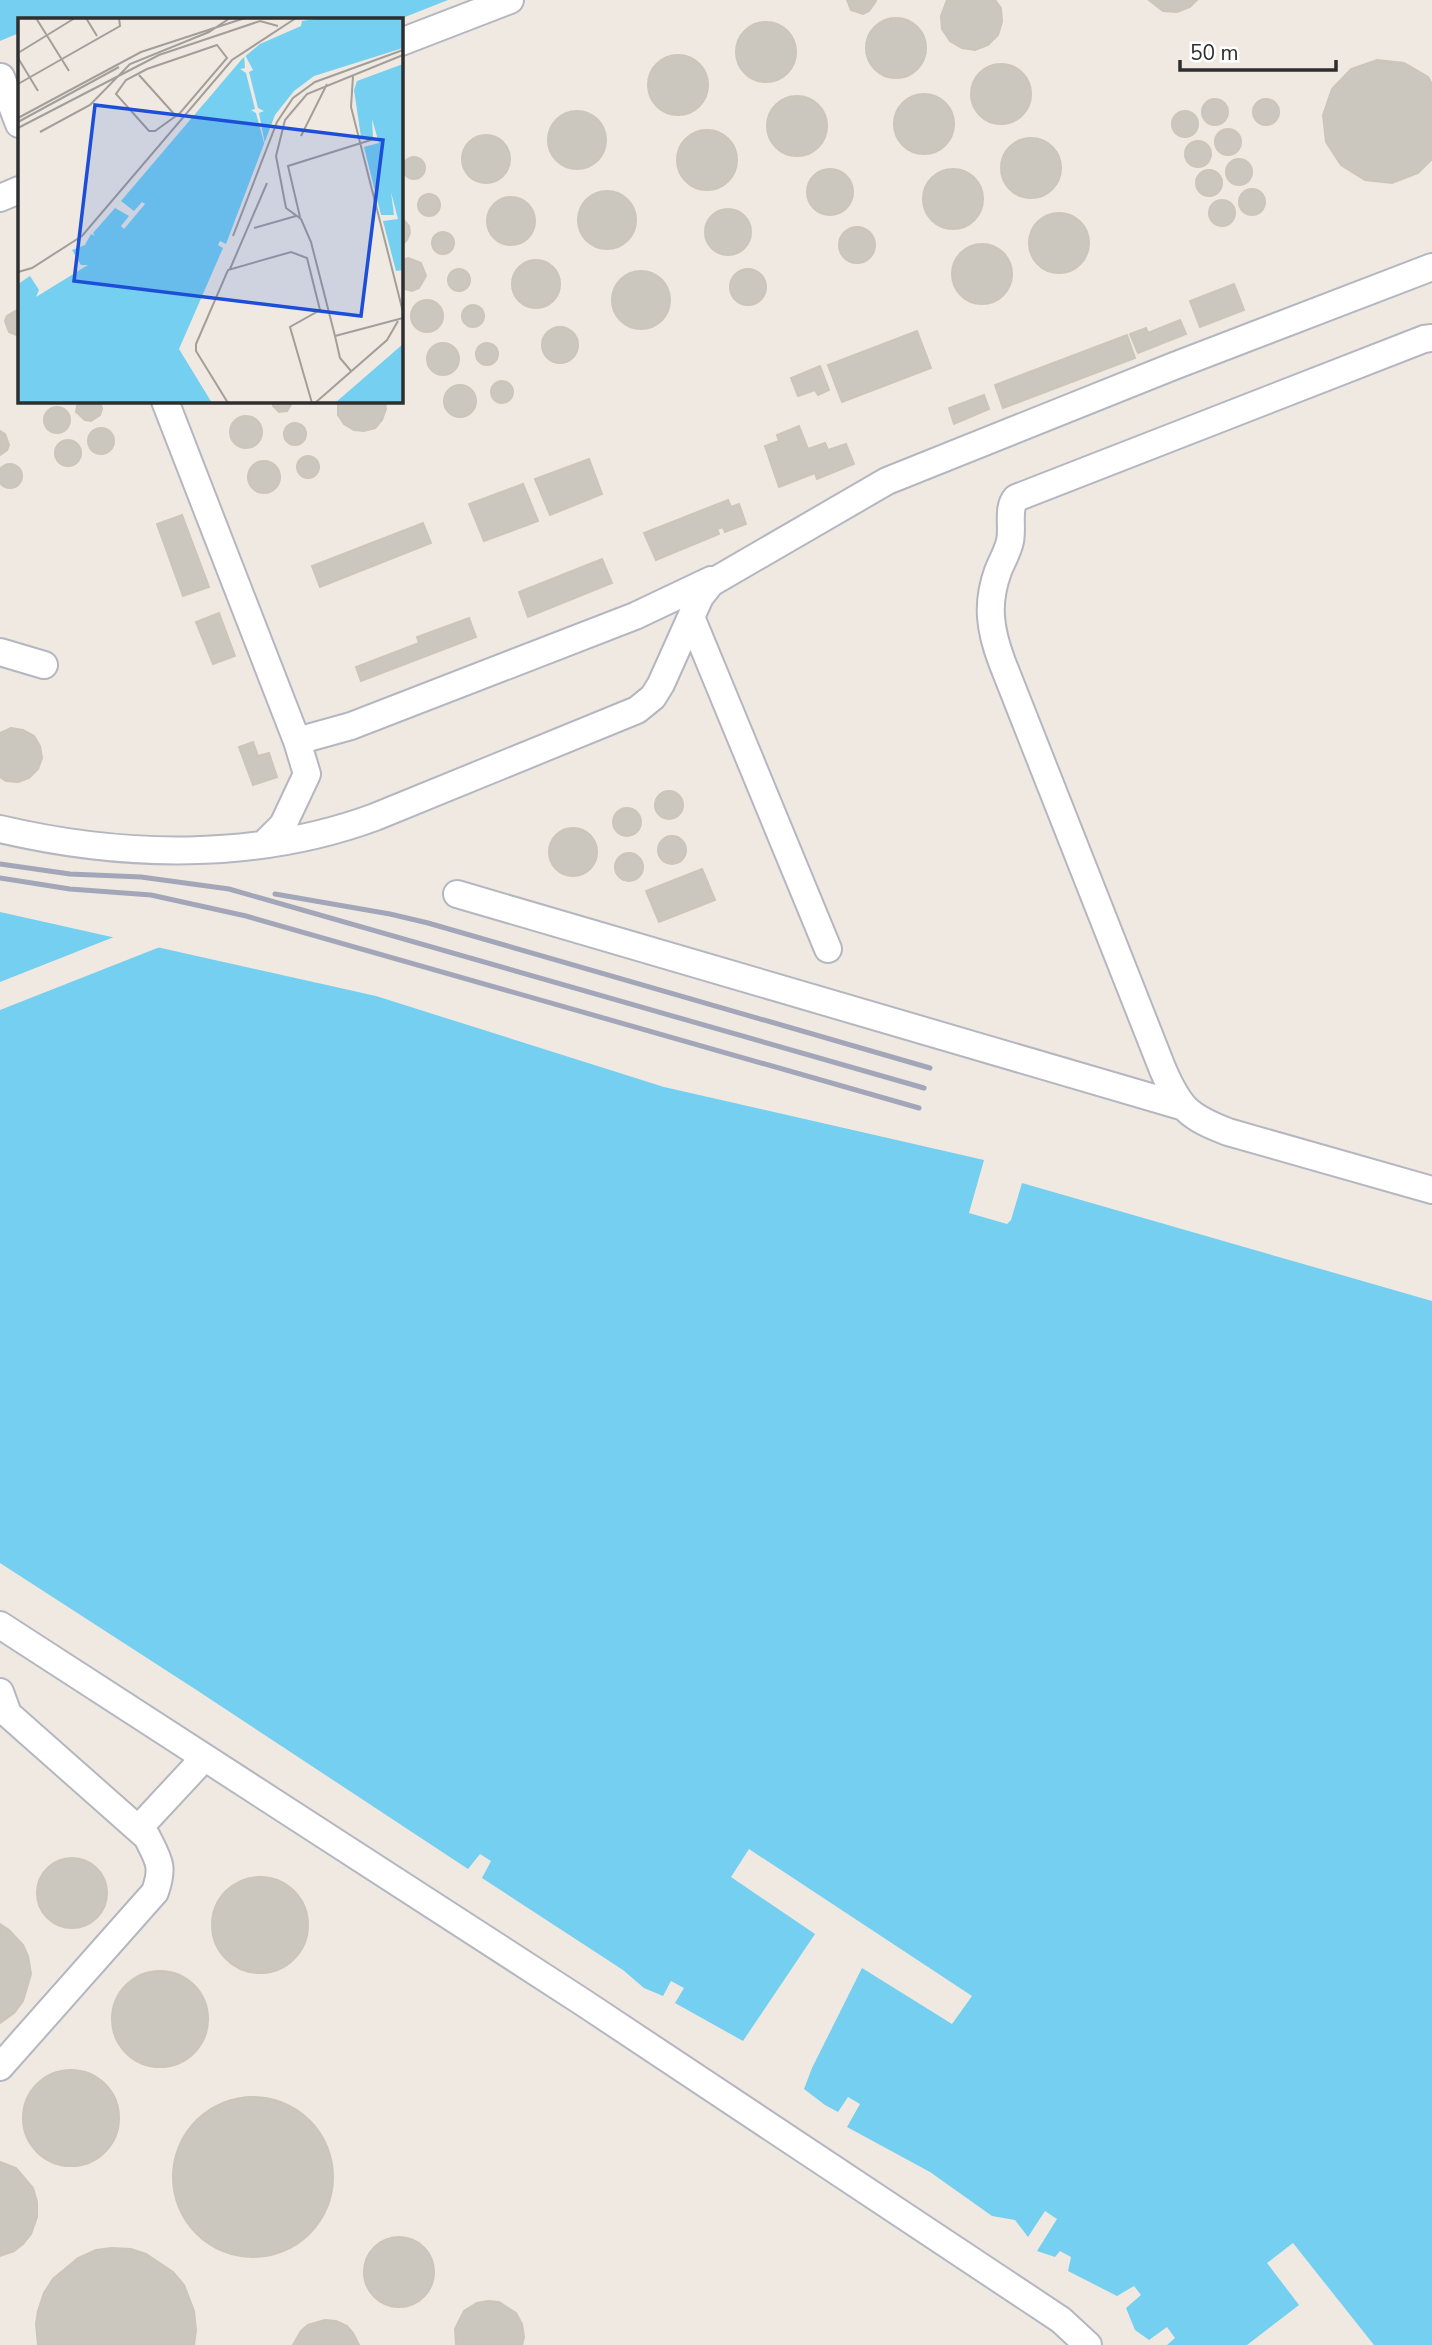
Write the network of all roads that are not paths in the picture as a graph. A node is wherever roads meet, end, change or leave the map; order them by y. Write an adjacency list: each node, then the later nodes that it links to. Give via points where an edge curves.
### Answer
1 (510, 0): 2 (lane)
2 (402, 42)
3 (1, 78): 4 (lane)
4 (18, 121)
5 (18, 190): 6 (lane)
6 (0, 198)
7 (1432, 267): 10 (lane, via 887,481)
8 (1432, 338): 19 (lane, via 1013,502 1010,543 990,601 991,629)
9 (165, 402): 14 (lane)
10 (725, 573): 11 (lane, via 700,597); 14 (lane, via 622,621 351,726)
11 (691, 617): 16 (lane, via 661,684 637,710 339,830); 18 (lane)
12 (0, 652): 13 (lane)
13 (44, 665)
14 (297, 741): 16 (lane, via 307,774 283,825)
15 (0, 829): 16 (lane, via 146,851)
16 (264, 844)
17 (457, 894): 19 (lane)
18 (828, 949)
19 (1181, 1106): 20 (lane, via 1205,1124 1228,1132)
20 (1432, 1190)
21 (0, 1625): 23 (lane)
22 (0, 1697): 24 (lane, via 8,1714)
23 (204, 1758): 24 (lane); 26 (lane, via 1006,2283 1061,2320)
24 (138, 1829): 25 (lane, via 158,1859 161,1875 155,1892)
25 (0, 2067)
26 (1088, 2345)

